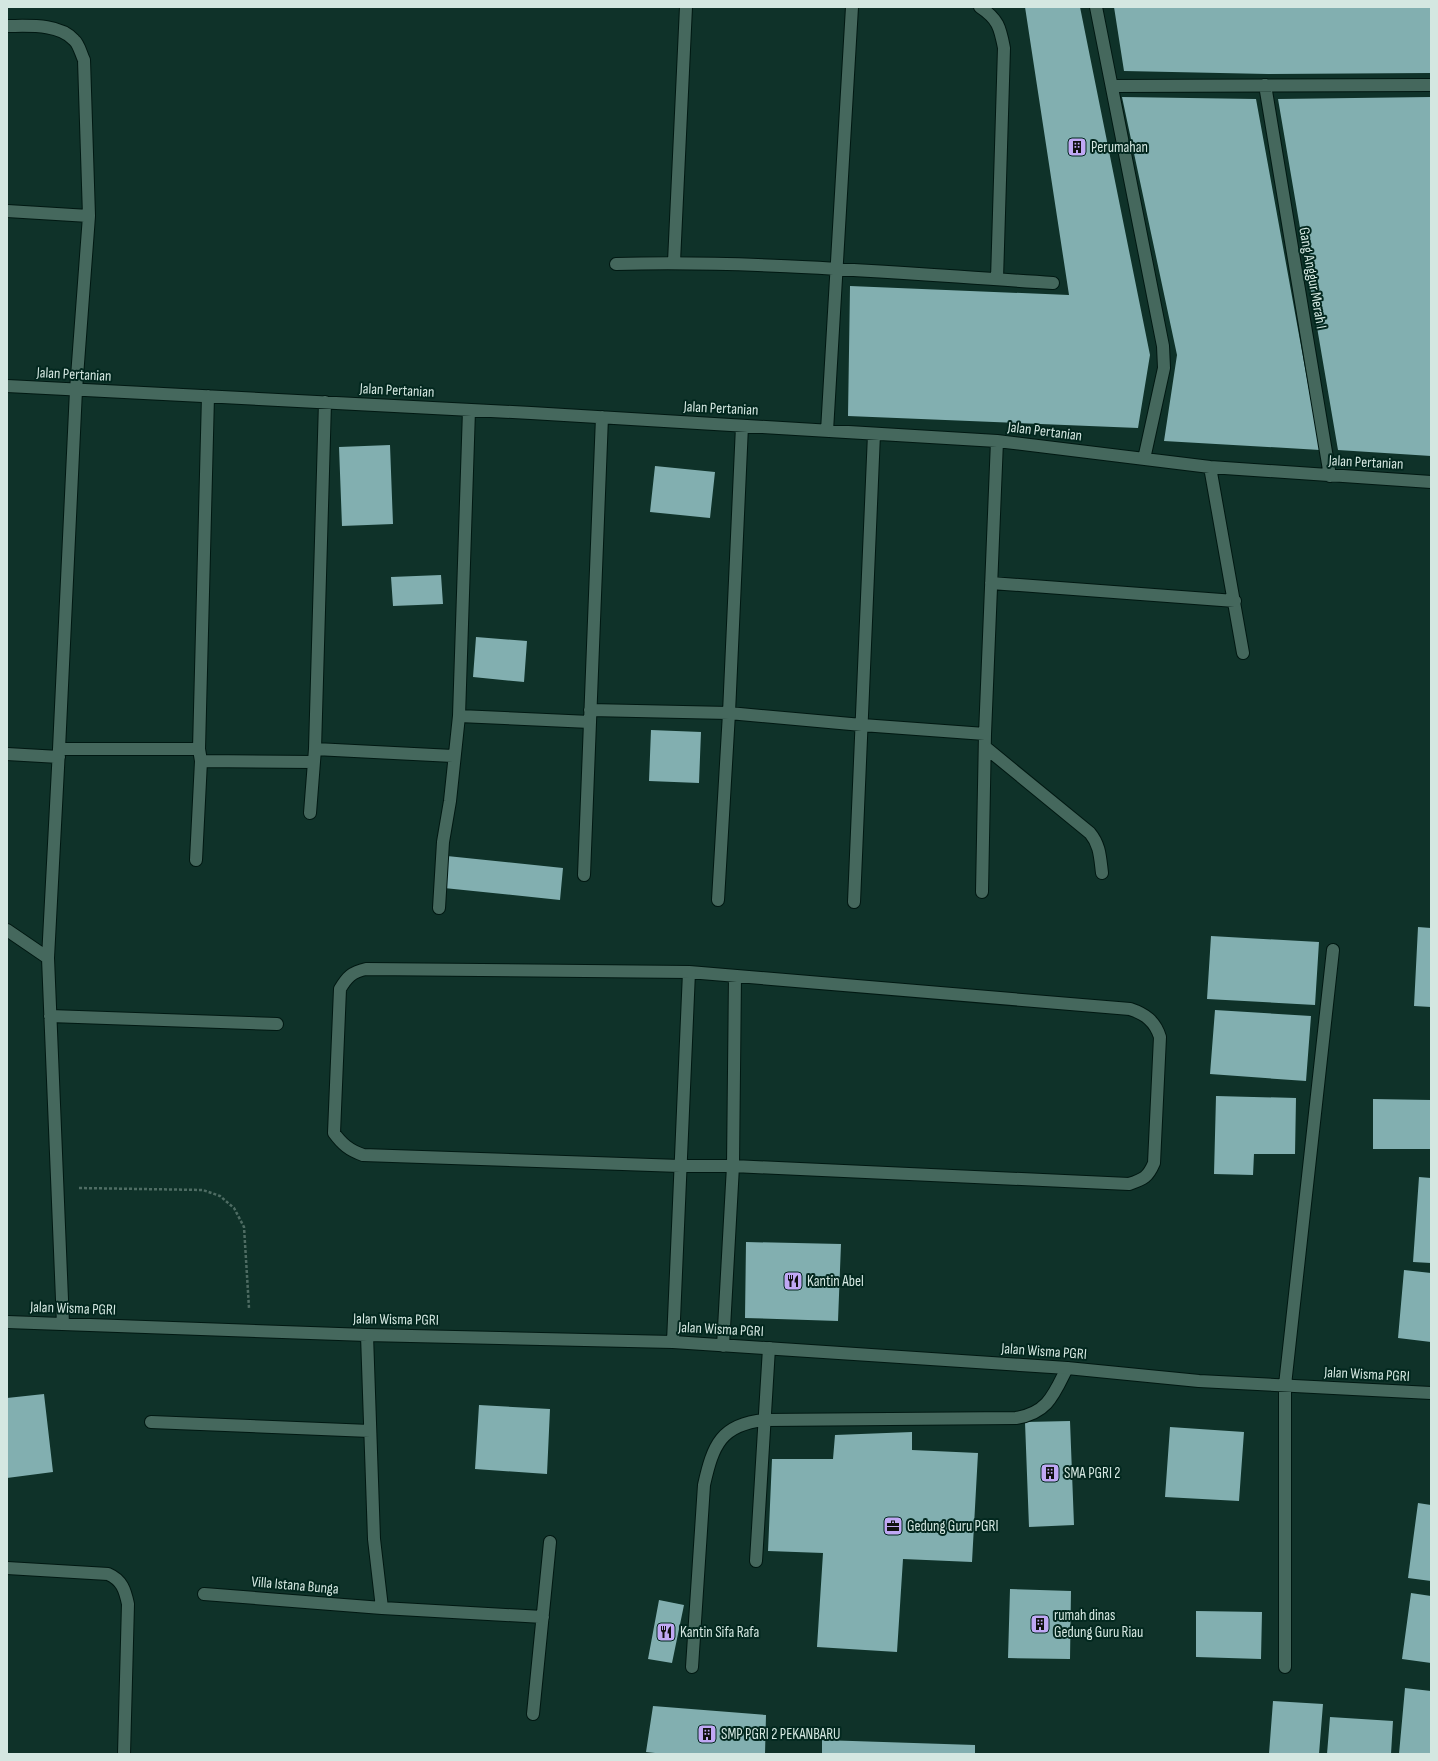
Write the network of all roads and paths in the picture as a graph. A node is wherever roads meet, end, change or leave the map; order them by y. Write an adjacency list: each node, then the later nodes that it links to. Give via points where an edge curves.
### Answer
1 (686, 7): 11 (street)
2 (852, 7): 13 (street)
3 (980, 7): 14 (street, via 990,14 1001,29 1004,48)
4 (1096, 7): 8 (street)
5 (7, 26): 10 (street, via 45,26 63,33 74,40 84,60)
6 (1265, 85): 7 (street); 8 (street); 28 (street, Gang Anggur Merah I)
7 (1431, 85)
8 (1112, 86): 26 (street, via 1163,346 1164,368)
9 (7, 211): 10 (street)
10 (89, 216): 17 (street)
11 (674, 262): 12 (street); 13 (street)
12 (616, 264)
13 (836, 268): 14 (street); 23 (street)
14 (997, 280): 15 (street)
15 (1053, 283)
16 (7, 386): 17 (street, Jalan Pertanian)
17 (76, 390): 18 (street, Jalan Pertanian); 41 (street)
18 (208, 396): 19 (street, Jalan Pertanian); 43 (street)
19 (325, 402): 20 (street, Jalan Pertanian); 40 (street)
20 (468, 410): 21 (street, Jalan Pertanian); 35 (street)
21 (602, 417): 22 (street, Jalan Pertanian); 33 (street)
22 (742, 426): 23 (street, Jalan Pertanian); 34 (street)
23 (827, 431): 24 (street, Jalan Pertanian)
24 (874, 434): 25 (street, Jalan Pertanian); 37 (street)
25 (997, 441): 26 (street, Jalan Pertanian); 30 (street)
26 (1144, 459): 27 (street, Jalan Pertanian)
27 (1210, 467): 28 (street, Jalan Pertanian); 31 (street)
28 (1330, 476): 29 (street, Jalan Pertanian)
29 (1431, 482)
30 (991, 583): 31 (street); 38 (street)
31 (1234, 602): 32 (street)
32 (1243, 653)
33 (590, 710): 34 (street); 36 (street)
34 (729, 713): 37 (street); 51 (street)
35 (459, 716): 36 (street); 44 (street)
36 (590, 722): 49 (street)
37 (862, 725): 38 (street); 52 (street)
38 (985, 734): 39 (street)
39 (985, 747): 48 (street, via 1090,833 1100,851); 50 (street)
40 (315, 748): 44 (street); 45 (street)
41 (59, 753): 42 (street); 43 (street); 56 (street)
42 (7, 754)
43 (200, 755): 45 (street); 47 (street)
44 (453, 756): 53 (street, via 450,801 443,842)
45 (313, 762): 46 (street)
46 (310, 813)
47 (196, 860)
48 (1102, 872)
49 (584, 875)
50 (982, 892)
51 (718, 900)
52 (854, 902)
53 (439, 908)
54 (7, 930): 56 (street)
55 (1333, 950): 72 (street)
56 (48, 958): 59 (street)
57 (689, 972): 58 (street); 61 (street); 61 (street, via 366,969 355,971 346,977 340,989 334,1133 351,1151 363,1155)
58 (735, 976): 62 (street); 62 (street, via 1130,1009 1150,1019 1160,1037 1154,1163 1150,1174 1142,1180 1121,1183)
59 (50, 1016): 60 (street); 63 (street)
60 (277, 1024)
61 (680, 1166): 62 (street); 68 (street)
62 (732, 1166): 69 (street)
63 (57, 1188): 65 (street); 66 (path, via 203,1190 220,1196 234,1208 244,1227)
64 (7, 1322): 65 (street, Jalan Wisma PGRI)
65 (63, 1324): 66 (street, Jalan Wisma PGRI)
66 (250, 1331): 67 (street, Jalan Wisma PGRI)
67 (366, 1335): 68 (street, Jalan Wisma PGRI); 76 (street)
68 (673, 1342): 69 (street, Jalan Wisma PGRI)
69 (723, 1346): 70 (street, Jalan Wisma PGRI)
70 (769, 1348): 71 (street, Jalan Wisma PGRI); 74 (street)
71 (1067, 1368): 72 (street, Jalan Wisma PGRI); 74 (street, via 1052,1398 1045,1406 1028,1416)
72 (1285, 1385): 73 (street, Jalan Wisma PGRI); 84 (street)
73 (1431, 1394)
74 (765, 1420): 78 (street); 83 (street, via 748,1421 735,1427 717,1444 709,1460 704,1485)
75 (150, 1422): 76 (street)
76 (370, 1431): 81 (street, via 374,1538)
77 (550, 1542): 82 (street)
78 (756, 1561)
79 (7, 1568): 86 (street, via 108,1574 117,1578 125,1591 128,1604)
80 (204, 1594): 81 (street, Villa Istana Bunga)
81 (382, 1608): 82 (street, Villa Istana Bunga)
82 (543, 1617): 85 (street)
83 (692, 1667)
84 (1285, 1667)
85 (533, 1714)
86 (124, 1754)

